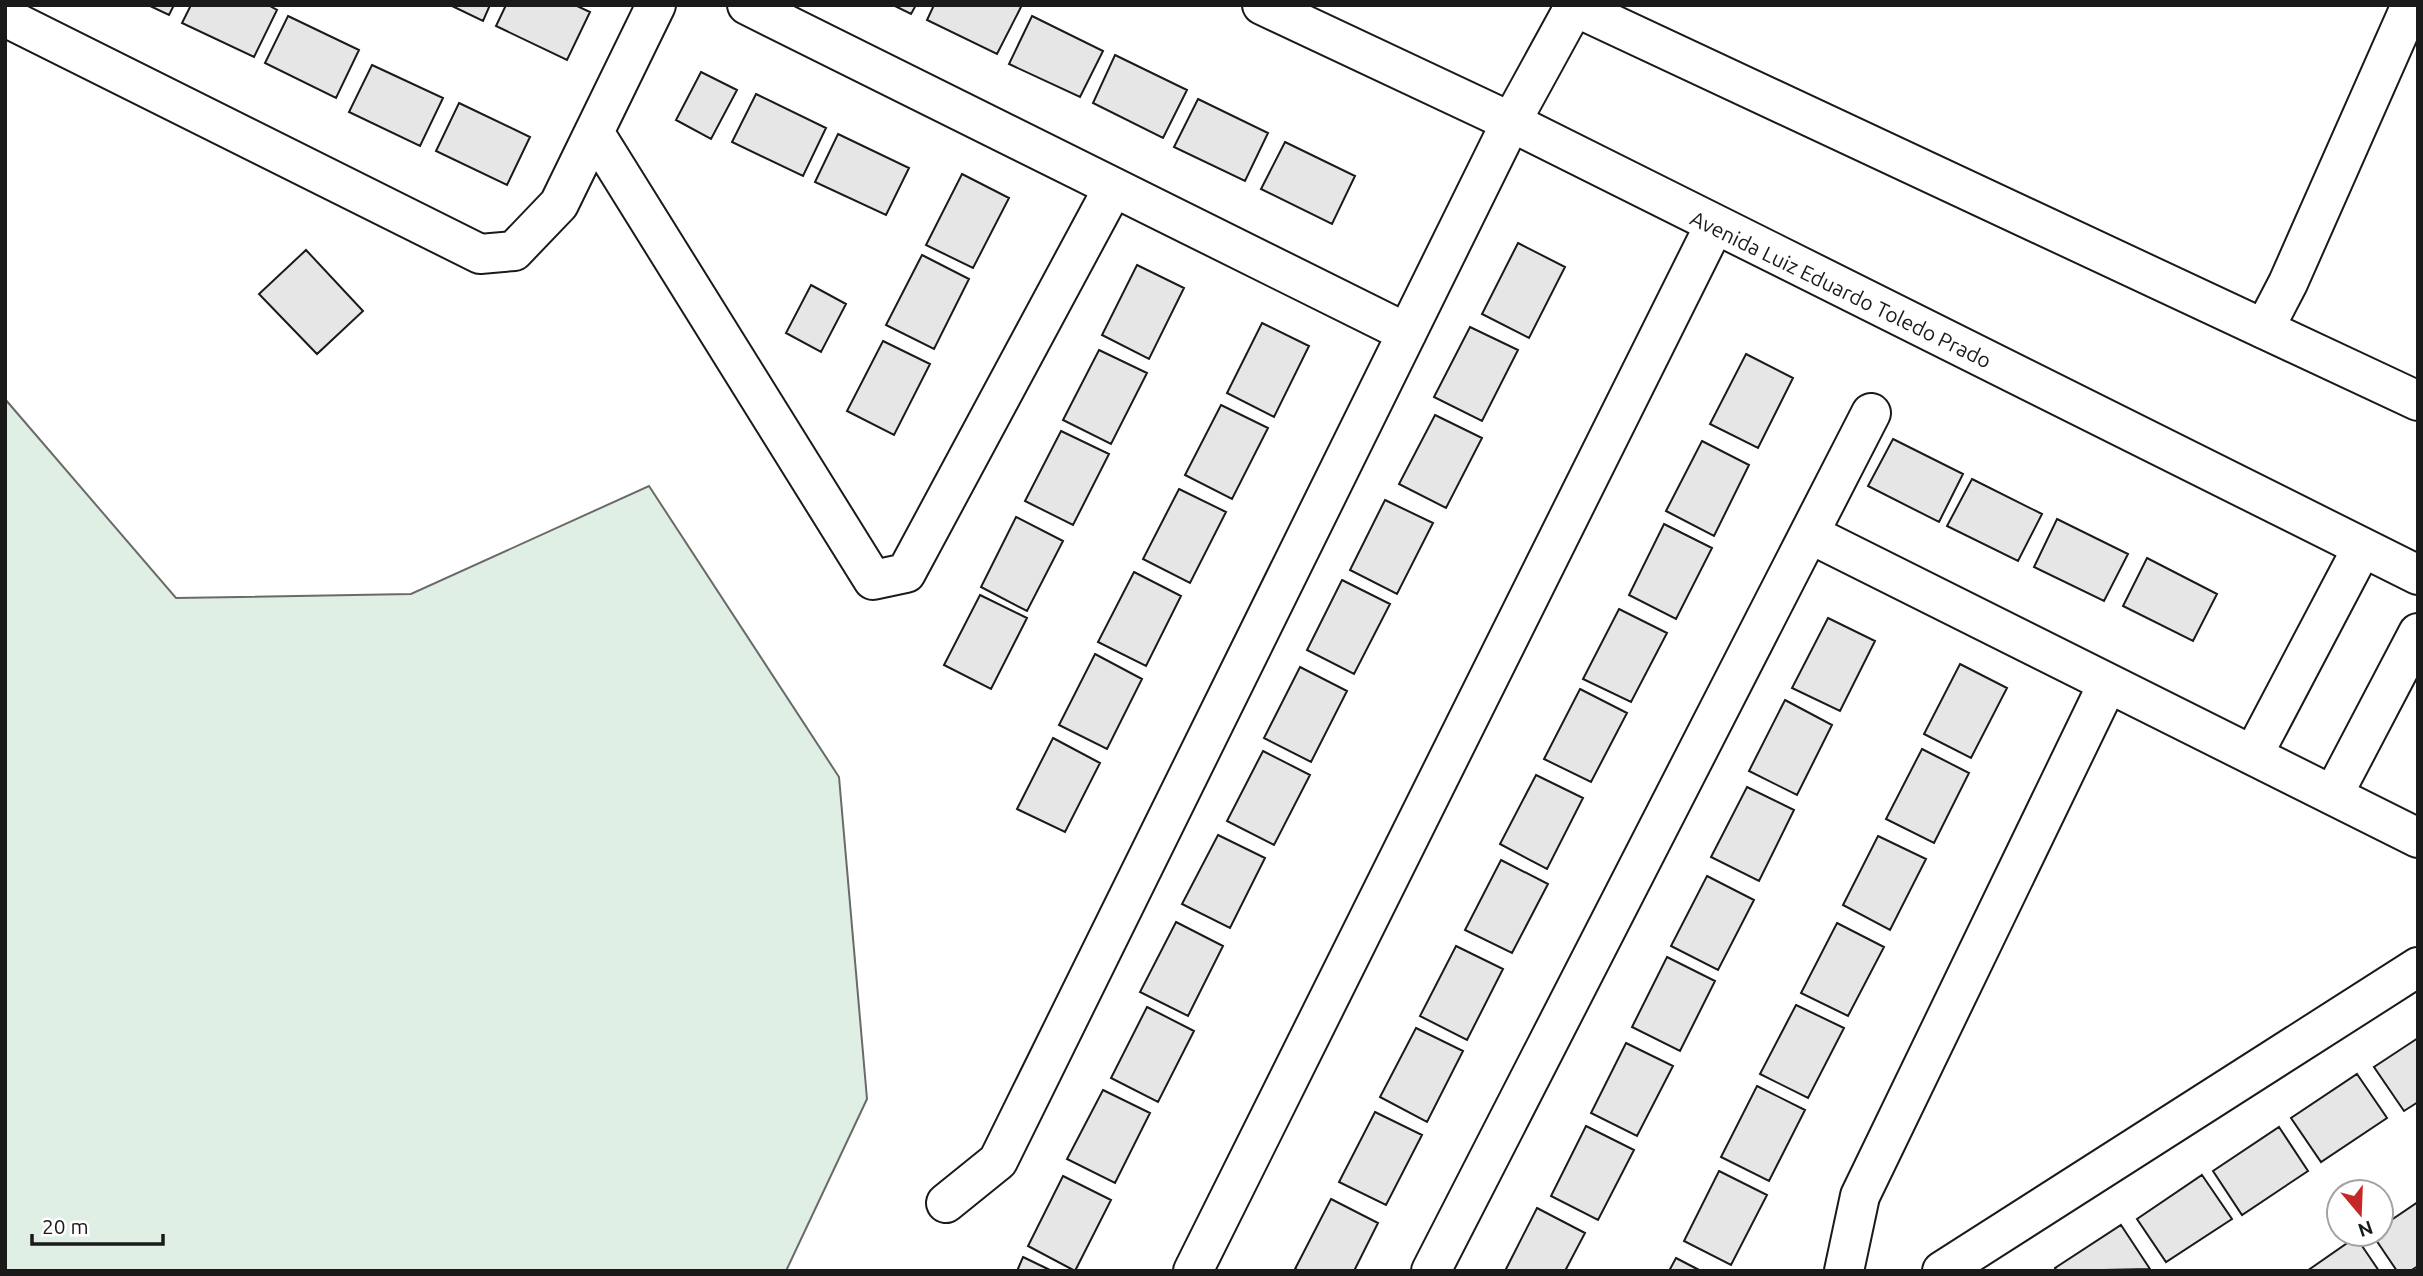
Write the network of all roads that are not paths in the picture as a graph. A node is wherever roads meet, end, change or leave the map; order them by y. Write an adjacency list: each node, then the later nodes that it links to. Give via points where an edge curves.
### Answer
1 (656, 5): 8 (street)
2 (747, 5): 9 (street)
3 (1262, 5): 7 (street, Avenida Luiz Eduardo Toledo Prado)
4 (2411, 5): 11 (street)
5 (1573, 6): 7 (street); 11 (street)
6 (5, 17): 8 (street, via 480,254 514,251 559,204)
7 (1511, 122): 10 (street, Avenida Luiz Eduardo Toledo Prado); 12 (street)
8 (594, 132): 9 (street, via 873,580 905,573)
9 (1113, 188): 12 (street)
10 (1714, 226): 16 (street, Avenida Luiz Eduardo Toledo Prado); 25 (street)
11 (2264, 329): 13 (street)
12 (1407, 333): 24 (street, via 998,1161)
13 (2418, 401)
14 (1871, 413): 15 (street)
15 (1810, 534): 19 (street); 26 (street)
16 (2362, 548): 17 (street, Avenida Luiz Eduardo Toledo Prado); 20 (street)
17 (2418, 575)
18 (2418, 633): 21 (street)
19 (2108, 683): 20 (street); 27 (street, via 1860,1196)
20 (2253, 755): 21 (street)
21 (2333, 795): 22 (street)
22 (2418, 838)
23 (2418, 967): 28 (street)
24 (946, 1203)
25 (1193, 1271)
26 (1431, 1271)
27 (1844, 1271)
28 (1942, 1271)

